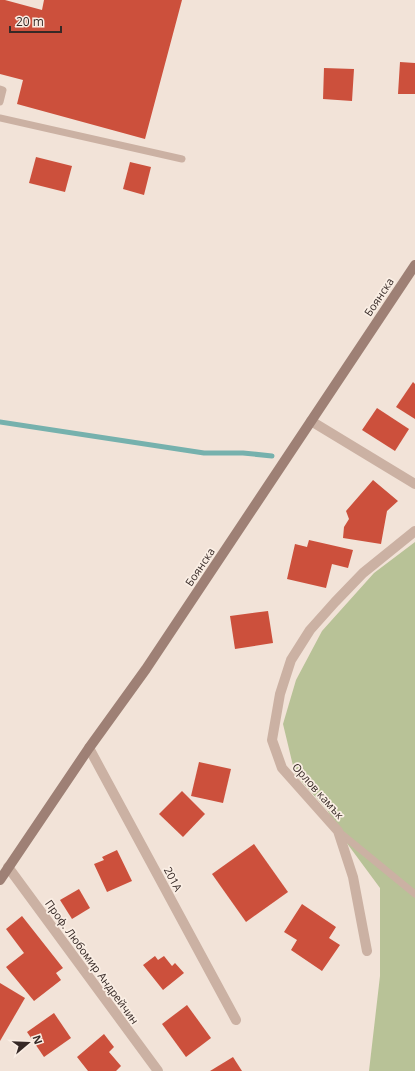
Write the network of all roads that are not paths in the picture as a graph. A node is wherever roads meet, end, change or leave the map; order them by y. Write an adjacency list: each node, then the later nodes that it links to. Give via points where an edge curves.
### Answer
1 (0, 89): 2 (lane, via 3,90)
2 (0, 102)
3 (0, 118): 4 (lane)
4 (182, 159)
5 (415, 265): 6 (main road, Боянска)
6 (311, 421): 7 (street); 9 (main road, Боянска, via 146,670)
7 (415, 484)
8 (415, 531): 10 (street, Орлов камък, via 363,573 310,630 291,660 280,694 272,740 282,768)
9 (89, 748): 11 (main road, Боянска); 15 (street, 201А)
10 (338, 831): 13 (lane); 14 (street, Орлов камък, via 353,877)
11 (8, 867): 12 (main road, Боянска); 16 (street, Проф. Любомир Андрейчин)
12 (0, 880)
13 (415, 894)
14 (367, 951)
15 (236, 1020)
16 (158, 1071)

